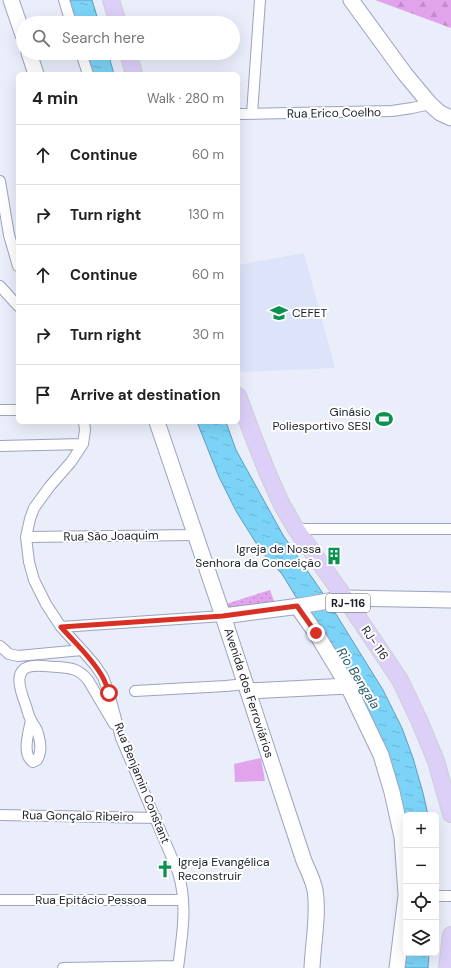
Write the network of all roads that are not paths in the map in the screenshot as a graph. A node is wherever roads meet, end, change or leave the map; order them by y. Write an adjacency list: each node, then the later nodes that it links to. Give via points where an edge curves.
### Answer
1 (11, 0): 6 (main road)
2 (64, 0): 7 (street)
3 (111, 0): 8 (main road)
4 (260, 0): 17 (street)
5 (350, 0): 15 (main road)
6 (16, 16)
7 (69, 16)
8 (116, 16)
9 (31, 60): 12 (main road)
10 (83, 60): 13 (street)
11 (130, 60): 14 (main road)
12 (35, 72)
13 (87, 72)
14 (133, 72)
15 (430, 104): 17 (street, Rua Erico Coelho, via 392,111); 18 (main road)
16 (240, 114): 17 (street, Rua Erico Coelho)
17 (252, 114)
18 (451, 118)
19 (0, 181): 20 (street, via 9,235)
20 (16, 259)
21 (0, 286): 22 (street)
22 (16, 304)
23 (240, 401): 30 (main road, RJ- 116 / RJ-116, via 268,474)
24 (0, 410): 25 (street)
25 (16, 410)
26 (84, 424): 28 (street)
27 (158, 424): 32 (main road, Avenida dos Ferroviários)
28 (83, 444): 29 (street); 33 (street, Rua Benjamin Constant, via 34,508)
29 (0, 446)
30 (296, 529): 31 (street); 34 (main road, RJ- 116 / RJ-116)
31 (451, 529)
32 (196, 535): 33 (street, Rua São Joaquim); 37 (main road, Avenida dos Ferroviários)
33 (26, 537): 38 (street, Rua Benjamin Constant, via 34,580)
34 (340, 599): 35 (main road); 36 (main road); 46 (main road, RJ- 116 / RJ-116, via 400,680 436,761)
35 (451, 600)
36 (299, 606): 37 (main road); 41 (main road)
37 (223, 616): 38 (street); 42 (main road, Avenida dos Ferroviários)
38 (61, 627): 40 (street, Rua Benjamin Constant)
39 (0, 646): 40 (street, via 9,654 18,656)
40 (82, 650): 45 (street, Rua Benjamin Constant, via 103,677)
41 (348, 686): 42 (main road); 49 (main road, via 381,755 392,792 402,837)
42 (247, 688): 43 (street, via 226,686); 56 (main road, Avenida dos Ferroviários, via 315,890)
43 (135, 691)
44 (31, 720): 45 (street, via 21,692 20,674 25,668 33,666 70,668 83,674 88,680)
45 (122, 738): 48 (street, Rua Benjamin Constant)
46 (451, 814)
47 (0, 815): 48 (street, Rua Gonçalo Ribeiro)
48 (156, 818): 51 (street, Rua Benjamin Constant, via 178,872)
49 (405, 884)
50 (0, 900): 51 (street, Rua Epitácio Pessoa)
51 (183, 900): 54 (street, Rua Benjamin Constant, via 184,916)
52 (403, 919): 57 (main road)
53 (451, 935): 58 (main road)
54 (178, 967): 55 (street)
55 (63, 968)
56 (312, 968)
57 (397, 968)
58 (447, 968)

